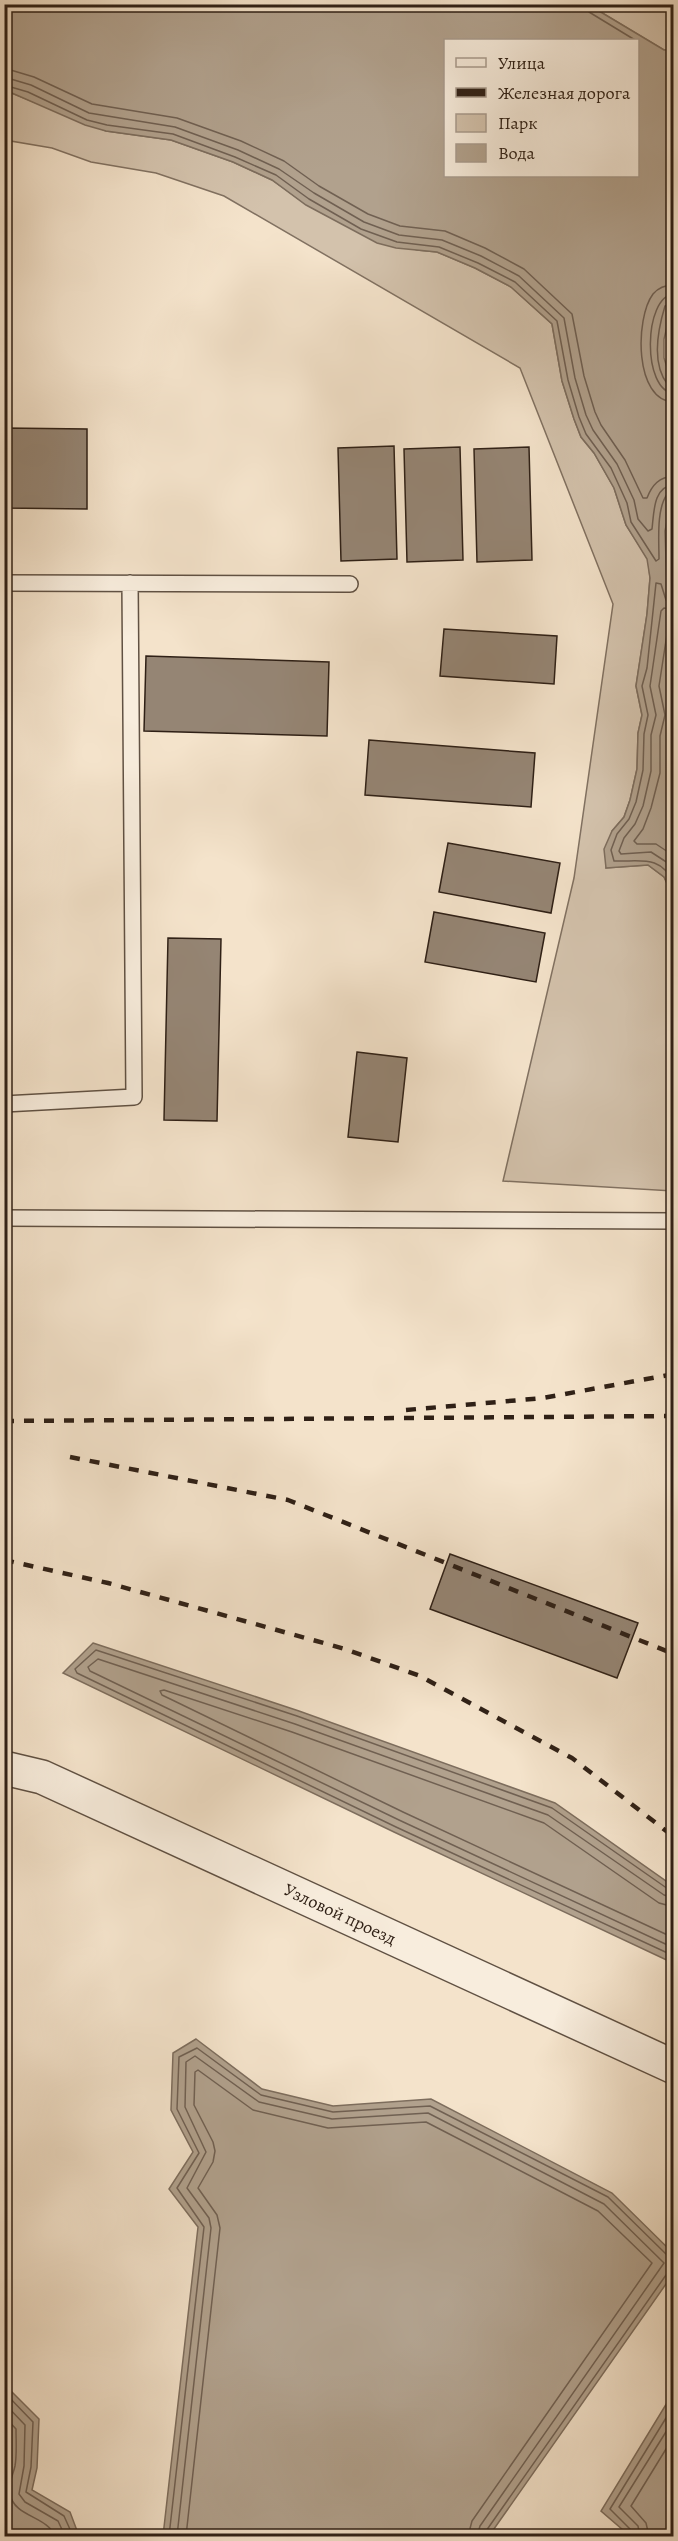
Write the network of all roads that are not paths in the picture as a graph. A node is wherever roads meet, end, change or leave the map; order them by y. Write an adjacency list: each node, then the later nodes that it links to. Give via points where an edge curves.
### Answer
1 (4, 583): 2 (lane)
2 (130, 583): 3 (lane); 4 (lane, via 134,1097)
3 (350, 584)
4 (4, 1104)
5 (4, 1218): 6 (lane)
6 (674, 1221)
7 (4, 1768): 8 (street, Узловой проезд, via 42,1777)
8 (674, 2067)

